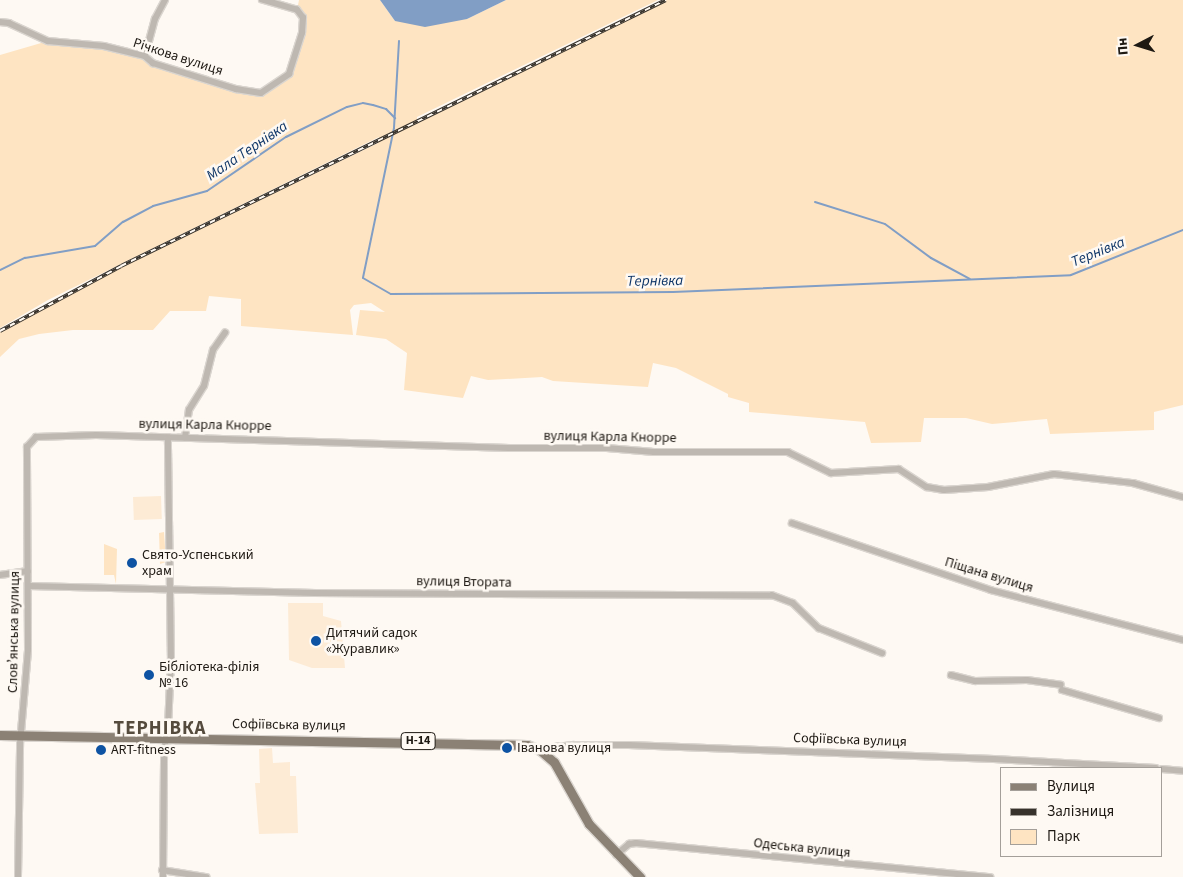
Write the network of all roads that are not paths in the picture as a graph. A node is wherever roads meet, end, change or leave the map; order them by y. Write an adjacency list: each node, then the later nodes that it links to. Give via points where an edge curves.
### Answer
1 (165, 0): 4 (street, via 155,19)
2 (262, 0): 4 (street, Річкова вулиця, via 297,10 302,18 302,33 289,74 261,93 153,63)
3 (0, 22): 4 (street, Річкова вулиця, via 10,23 48,41 104,46)
4 (145, 56)
5 (225, 333): 7 (street, via 213,350 204,386 189,410)
6 (168, 438): 7 (street, вулиця Карла Кнорре); 8 (street, вулиця Карла Кнорре, via 96,434 36,437); 14 (street)
7 (185, 438): 9 (street, вулиця Карла Кнорре, via 607,448 654,452 788,452 831,473 899,469 927,487 944,490 988,487 1054,474 1133,482)
8 (27, 447): 11 (street, Словʼянська вулиця)
9 (1183, 497)
10 (792, 523): 15 (street, Піщана вулиця, via 991,590)
11 (28, 571): 12 (street); 13 (street, Словʼянська вулиця)
12 (0, 575)
13 (29, 586): 14 (street, вулиця Втората); 20 (street, Словʼянська вулиця)
14 (171, 591): 16 (street, вулиця Втората, via 688,597 772,595 793,603 819,628); 21 (street)
15 (1183, 640)
16 (882, 653)
17 (951, 675): 18 (street, via 975,681 1027,680)
18 (1159, 718)
19 (0, 735): 20 (main road, Софіївська вулиця / Н-14)
20 (22, 735): 21 (main road, Софіївська вулиця / Н-14); 28 (street, Словʼянська вулиця)
21 (166, 737): 22 (main road, Софіївська вулиця / Н-14, via 478,742 527,745); 27 (street)
22 (545, 753): 23 (street, Софіївська вулиця, via 550,748 565,746 629,746); 26 (main road, via 558,768 589,824)
23 (1138, 767)
24 (1163, 769): 25 (street)
25 (1183, 771)
26 (616, 855): 31 (main road); 32 (street, Одеська вулиця, via 628,844 636,843)
27 (162, 870): 29 (street); 30 (street)
28 (18, 877)
29 (162, 877)
30 (206, 877)
31 (640, 877)
32 (990, 877)

